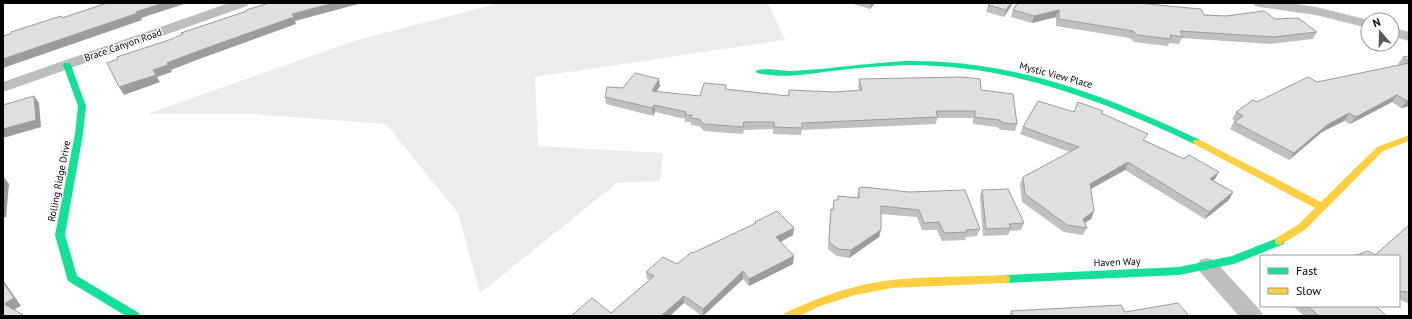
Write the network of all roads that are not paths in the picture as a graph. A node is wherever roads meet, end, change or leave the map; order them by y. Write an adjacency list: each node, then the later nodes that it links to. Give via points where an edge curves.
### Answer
1 (242, 3): 4 (street, Brace Canyon Road)
2 (1260, 3): 3 (street, via 1316,11)
3 (1360, 22)
4 (67, 65): 6 (street, Brace Canyon Road); 10 (street, Rolling Ridge Drive, via 82,106 60,235 72,278)
5 (760, 71): 8 (street, Mystic View Place, via 798,74 915,63 982,69 1030,78 1080,92 1142,115)
6 (3, 87)
7 (1409, 138): 8 (street, Haven Way, via 1380,150)
8 (1322, 207): 9 (street, Haven Way, via 1302,227 1282,240 1234,260)
9 (1207, 266): 11 (street, Haven Way, via 1179,270 892,284 855,291 817,303); 12 (street)
10 (135, 316)
11 (789, 316)
12 (1252, 316)

